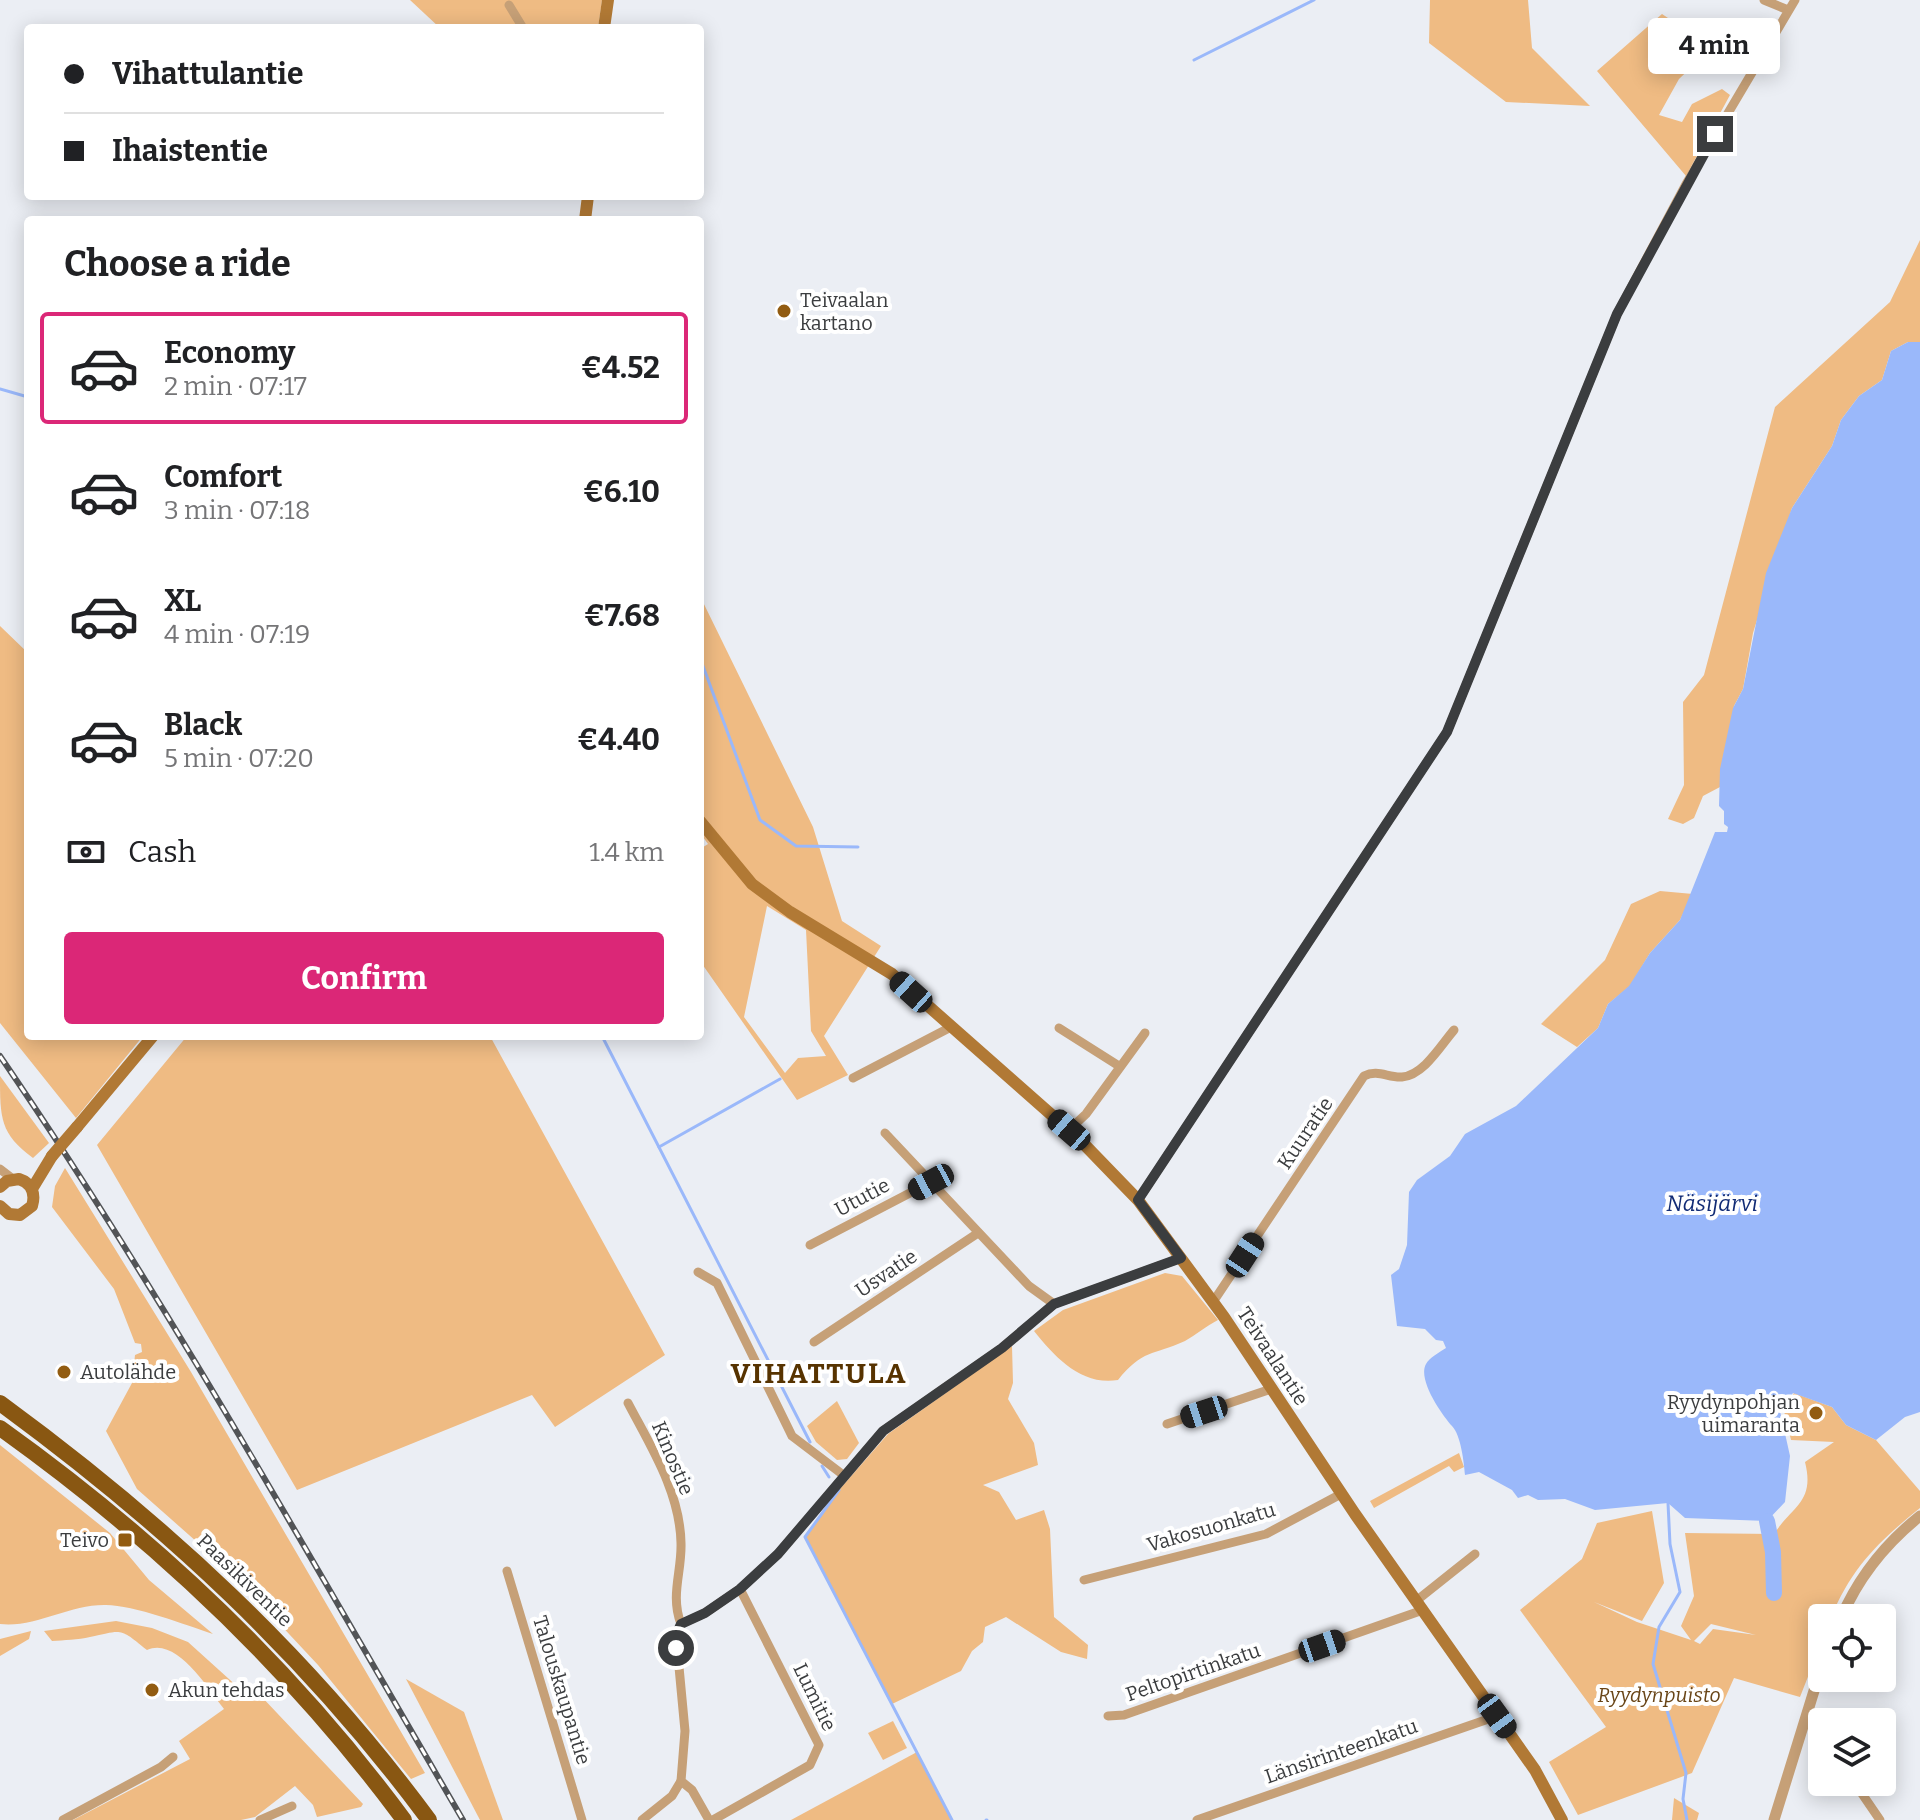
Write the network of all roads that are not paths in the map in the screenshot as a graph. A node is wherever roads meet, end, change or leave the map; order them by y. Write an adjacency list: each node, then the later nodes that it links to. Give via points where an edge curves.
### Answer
1 (608, 0): 7 (main road)
2 (1764, 0): 5 (street)
3 (1795, 0): 5 (street)
4 (509, 5): 6 (street)
5 (1788, 10): 24 (street, via 1617,314 1447,732)
6 (521, 24)
7 (605, 24)
8 (704, 826): 9 (main road, Teivaalantie, via 728,859 770,899 872,960)
9 (951, 1027): 15 (street); 16 (main road, Teivaalantie)
10 (1059, 1028): 14 (street)
11 (1454, 1030): 30 (street, Kuuratie, via 1415,1072 1364,1076)
12 (1145, 1033): 14 (street)
13 (150, 1040): 19 (main road, bridge)
14 (1119, 1066): 16 (street)
15 (853, 1078)
16 (1069, 1130): 24 (main road, Teivaalantie)
17 (885, 1133): 21 (street)
18 (0, 1169): 20 (street)
19 (38, 1176): 20 (main road); 23 (main road)
20 (17, 1179): 22 (main road); 23 (main road)
21 (931, 1182): 26 (street); 27 (street, Ututie)
22 (0, 1187)
23 (32, 1189): 25 (main road, via 29,1210)
24 (1138, 1200): 28 (main road, Teivaalantie)
25 (3, 1213)
26 (978, 1233): 31 (street); 32 (street, Usvatie)
27 (810, 1245)
28 (1181, 1258): 30 (main road, Teivaalantie); 31 (street)
29 (698, 1272): 38 (street, via 717,1283 792,1436)
30 (1213, 1302): 33 (main road, Teivaalantie)
31 (1054, 1304): 38 (street, via 1002,1348 883,1431)
32 (814, 1342)
33 (1271, 1389): 36 (street); 39 (main road, Teivaalantie)
34 (0, 1403): 61 (highway, Paasikiventie, via 149,1517 250,1611 301,1662)
35 (628, 1403): 47 (street, Kinostie, via 669,1484 677,1514 681,1542 674,1597)
36 (1167, 1424)
37 (0, 1428): 60 (highway, Paasikiventie, via 139,1535 239,1627 342,1741)
38 (842, 1474): 44 (street, via 778,1554)
39 (1341, 1494): 43 (street, Vakosuonkatu, via 1266,1534); 46 (main road, Teivaalantie)
40 (1920, 1516): 45 (street, via 1878,1556)
41 (1475, 1554): 46 (street, Peltopirtinkatu)
42 (507, 1571): 62 (street, Talouskaupantie)
43 (1084, 1580)
44 (740, 1589): 47 (street); 64 (street, Lumitie, via 819,1745 810,1765)
45 (1849, 1604)
46 (1420, 1605): 49 (street, Peltopirtinkatu, via 1140,1709); 50 (main road, Teivaalantie)
47 (681, 1624): 54 (street, Kinostie, via 676,1635 685,1731)
48 (1814, 1692): 51 (street)
49 (1108, 1716)
50 (1497, 1716): 57 (street, Länsirinteenkatu); 66 (main road, Teivaalantie)
51 (1805, 1723): 52 (street); 67 (street)
52 (1808, 1724)
53 (173, 1757): 58 (street)
54 (681, 1781): 63 (street, via 672,1796); 64 (street)
55 (1864, 1796): 68 (street)
56 (292, 1806): 59 (street)
57 (1216, 1817): 65 (street, Länsirinteenkatu)
58 (63, 1820)
59 (260, 1820)
60 (404, 1820)
61 (429, 1820)
62 (582, 1820)
63 (642, 1820)
64 (711, 1820)
65 (1197, 1820)
66 (1562, 1820)
67 (1774, 1820)
68 (1880, 1820)

